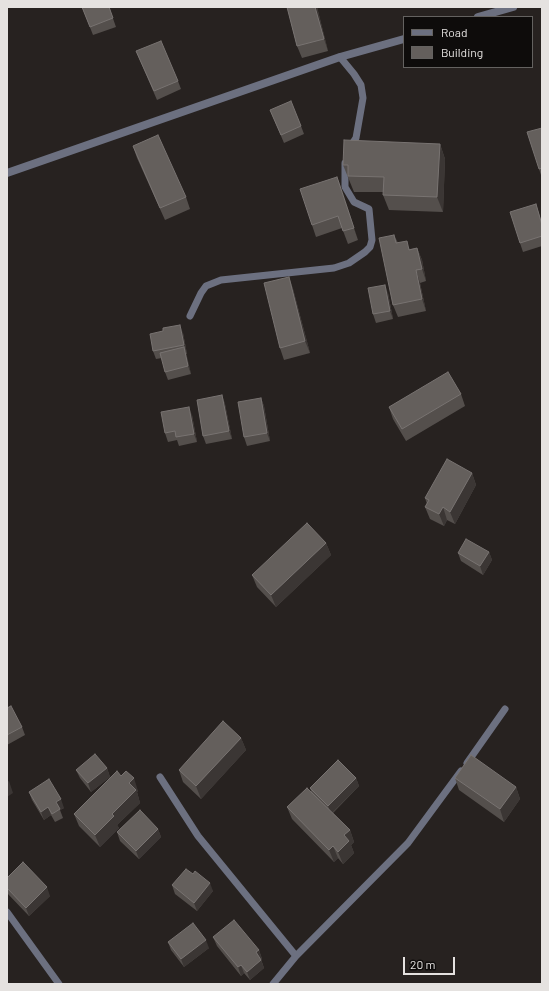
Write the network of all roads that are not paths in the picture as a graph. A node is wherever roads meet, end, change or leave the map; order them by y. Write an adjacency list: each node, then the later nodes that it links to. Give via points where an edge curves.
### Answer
1 (513, 7): 2 (street)
2 (482, 16)
3 (403, 38): 4 (street)
4 (340, 57): 5 (street); 6 (lane, via 361,85 363,98 356,138 345,156 345,187 354,202 369,209 372,240 370,247 348,263 334,268 221,280 206,286)
5 (7, 173)
6 (190, 316)
7 (505, 709): 10 (lane, via 408,843)
8 (160, 777): 10 (lane, via 198,836)
9 (7, 912): 11 (lane)
10 (296, 956): 12 (lane)
11 (59, 984)
12 (273, 984)

